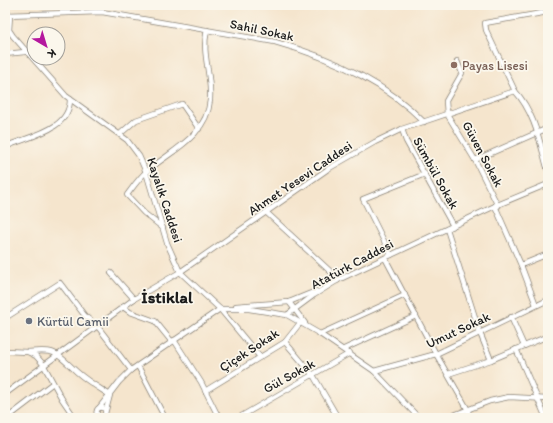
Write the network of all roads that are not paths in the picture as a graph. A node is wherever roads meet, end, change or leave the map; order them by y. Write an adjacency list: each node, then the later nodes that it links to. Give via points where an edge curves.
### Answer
1 (548, 12): 7 (street, via 485,23)
2 (8, 15): 3 (street, Sahil Sokak, via 102,12); 4 (street, Kayalık Caddesi, via 9,30)
3 (207, 30): 10 (street, Sahil Sokak, via 275,42 303,50 347,69 397,97); 12 (street, via 204,50 210,101)
4 (25, 52): 5 (street); 8 (street, Kayalık Caddesi)
5 (5, 54)
6 (457, 61): 9 (street, via 462,74 446,101)
7 (515, 91): 9 (street, Ahmet Yesevi Caddesi); 14 (street, via 527,107)
8 (70, 99): 15 (street, Kayalık Caddesi); 16 (street, via 69,108 61,123)
9 (448, 114): 10 (street, Ahmet Yesevi Caddesi); 17 (street, Güven Sokak)
10 (424, 122): 13 (street, Ahmet Yesevi Caddesi)
11 (548, 128): 14 (street)
12 (199, 129): 15 (street, via 182,104 136,120); 19 (street, via 178,150)
13 (402, 129): 20 (street, Sümbül Sokak); 23 (street, Ahmet Yesevi Caddesi, via 328,169)
14 (537, 132): 17 (street); 18 (street)
15 (120, 134): 19 (street, Kayalık Caddesi, via 139,156)
16 (5, 147)
17 (475, 160): 22 (street, Güven Sokak)
18 (548, 171)
19 (146, 172): 25 (street, Kayalık Caddesi); 25 (street, via 127,195)
20 (425, 174): 24 (street, Sümbül Sokak); 28 (street, via 363,200)
21 (548, 184): 22 (street, Atatürk Caddesi)
22 (496, 206): 24 (street, Atatürk Caddesi); 30 (street, Güven Sokak)
23 (267, 213): 31 (street, Ahmet Yesevi Caddesi); 33 (street)
24 (454, 226): 26 (street, Atatürk Caddesi)
25 (163, 228): 31 (street, Kayalık Caddesi, via 173,260)
26 (447, 229): 28 (street, Atatürk Caddesi); 50 (street)
27 (548, 254): 30 (street)
28 (390, 255): 29 (street, Atatürk Caddesi)
29 (385, 258): 33 (street, Atatürk Caddesi); 34 (street)
30 (521, 265): 39 (street, Güven Sokak)
31 (180, 272): 35 (street, Ahmet Yesevi Caddesi); 41 (street, Kayalık Caddesi)
32 (111, 273): 35 (street)
33 (338, 280): 37 (street); 42 (street, Atatürk Caddesi)
34 (405, 295): 44 (street); 49 (street)
35 (134, 299): 40 (street, Ahmet Yesevi Caddesi)
36 (548, 300): 39 (street, Umut Sokak)
37 (289, 302): 38 (street); 42 (street)
38 (282, 303): 41 (street); 43 (street, via 278,307)
39 (536, 306): 45 (street, Umut Sokak)
40 (123, 307): 48 (street, Ahmet Yesevi Caddesi); 52 (street, via 155,321)
41 (220, 309): 43 (street, via 249,309); 52 (street); 62 (street, Kayalık Caddesi)
42 (295, 310): 43 (street, Atatürk Caddesi); 49 (street, via 299,317)
43 (285, 315): 47 (street)
44 (416, 316): 55 (street); 60 (street)
45 (511, 317): 50 (street, Umut Sokak); 54 (street)
46 (5, 318): 48 (street, via 60,283)
47 (300, 323): 49 (street); 53 (street, Çiçek Sokak)
48 (98, 327): 61 (street, Ahmet Yesevi Caddesi); 66 (street)
49 (318, 332): 55 (street)
50 (480, 333): 60 (street, Umut Sokak); 63 (street)
51 (548, 336): 54 (street)
52 (173, 341): 65 (street); 71 (street)
53 (285, 342): 62 (street, Çiçek Sokak); 69 (street)
54 (524, 346): 56 (street)
55 (344, 349): 59 (street)
56 (516, 349): 63 (street); 74 (street)
57 (5, 352): 58 (street)
58 (28, 352): 61 (street, via 44,350); 64 (street)
59 (350, 353): 67 (street); 69 (street, Gül Sokak)
60 (436, 354): 67 (street, Umut Sokak); 68 (street)
61 (60, 355): 64 (street, Ahmet Yesevi Caddesi); 73 (street, via 77,372)
62 (260, 357): 71 (street, Çiçek Sokak)
63 (491, 360): 68 (street)
64 (43, 364): 70 (street); 72 (street, Ahmet Yesevi Caddesi)
65 (138, 366): 66 (street); 84 (street)
66 (131, 370): 73 (street)
67 (374, 371): 87 (street)
68 (448, 374): 77 (street)
69 (313, 375): 80 (street); 86 (street, Gül Sokak)
70 (53, 383): 81 (street); 82 (street)
71 (205, 391): 85 (street)
72 (5, 394)
73 (110, 395): 76 (street); 78 (street)
74 (536, 398): 75 (street); 77 (street, via 509,397); 90 (street)
75 (548, 399)
76 (98, 410): 78 (street, via 104,408); 79 (street); 83 (street)
77 (468, 410): 88 (street); 89 (street)
78 (107, 414): 79 (street)
79 (100, 417)
80 (336, 417)
81 (7, 418)
82 (75, 418)
83 (92, 418)
84 (165, 418)
85 (219, 418)
86 (238, 418)
87 (419, 418)
88 (446, 418)
89 (469, 418)
90 (546, 418)

